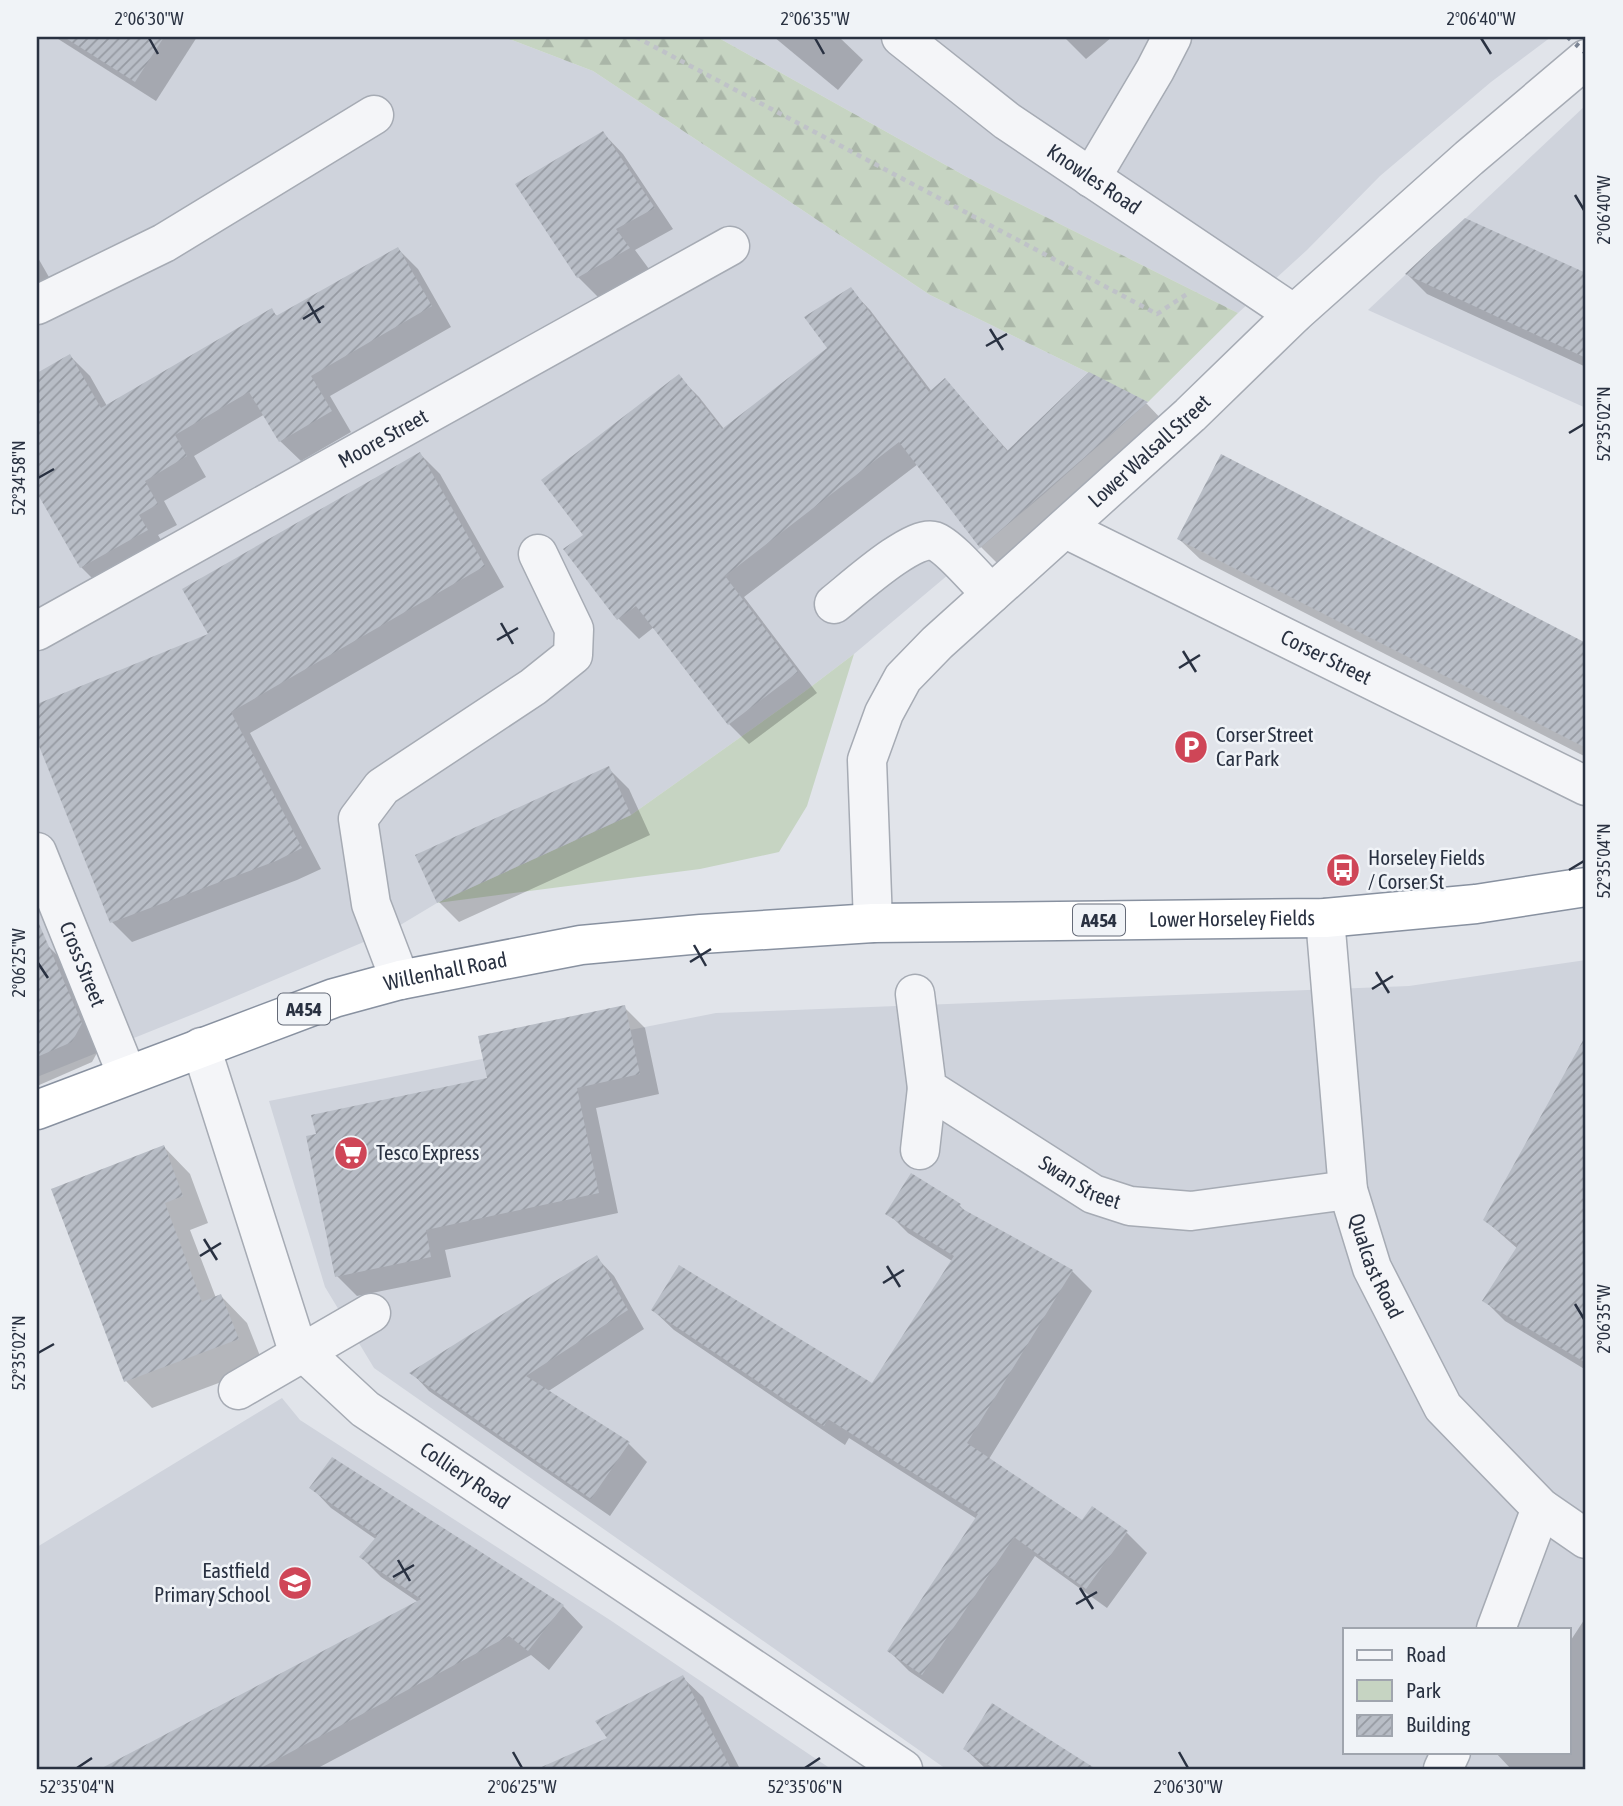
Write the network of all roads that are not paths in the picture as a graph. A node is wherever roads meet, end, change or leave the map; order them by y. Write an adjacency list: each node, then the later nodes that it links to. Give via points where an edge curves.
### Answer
1 (901, 37): 5 (street, Knowles Road, via 1007,121)
2 (1172, 37): 5 (street)
3 (1586, 59): 8 (street, Lower Walsall Street)
4 (374, 115): 7 (street, via 164,243)
5 (1091, 177): 8 (street, Knowles Road)
6 (730, 246): 13 (street, Moore Street)
7 (37, 305)
8 (1294, 314): 9 (street, Lower Walsall Street)
9 (1066, 529): 11 (street, Lower Walsall Street); 14 (street, Corser Street)
10 (538, 554): 20 (street, via 574,629 573,655 533,687 382,787 358,819 371,904)
11 (990, 594): 12 (street, via 935,541 921,541); 19 (street, Lower Walsall Street, via 903,678 867,760)
12 (834, 604)
13 (37, 631)
14 (1586, 786)
15 (37, 852): 17 (street, Cross Street)
16 (1586, 887): 18 (highway, Lower Horseley Fields / A454, via 1476,904)
17 (44, 894): 23 (street, Cross Street)
18 (1325, 918): 19 (highway, Lower Horseley Fields / A454); 27 (street, Qualcast Road)
19 (873, 923): 20 (highway, Willenhall Road / A454, via 581,944)
20 (400, 980): 22 (highway, Willenhall Road / A454, via 334,998)
21 (915, 994): 24 (street)
22 (201, 1047): 23 (highway, Willenhall Road / A454); 29 (street, Colliery Road, via 296,1345)
23 (127, 1075): 25 (highway, Willenhall Road / A454)
24 (927, 1088): 26 (street); 27 (street, Swan Street, via 1093,1194 1130,1206 1192,1211)
25 (37, 1110)
26 (920, 1150)
27 (1348, 1190): 31 (street, Qualcast Road, via 1372,1268 1443,1407)
28 (371, 1313): 29 (street)
29 (302, 1351): 30 (street); 34 (street, Colliery Road, via 365,1409)
30 (238, 1390)
31 (1541, 1508): 32 (street, Qualcast Road); 33 (street)
32 (1586, 1539)
33 (1496, 1628)
34 (902, 1769)

